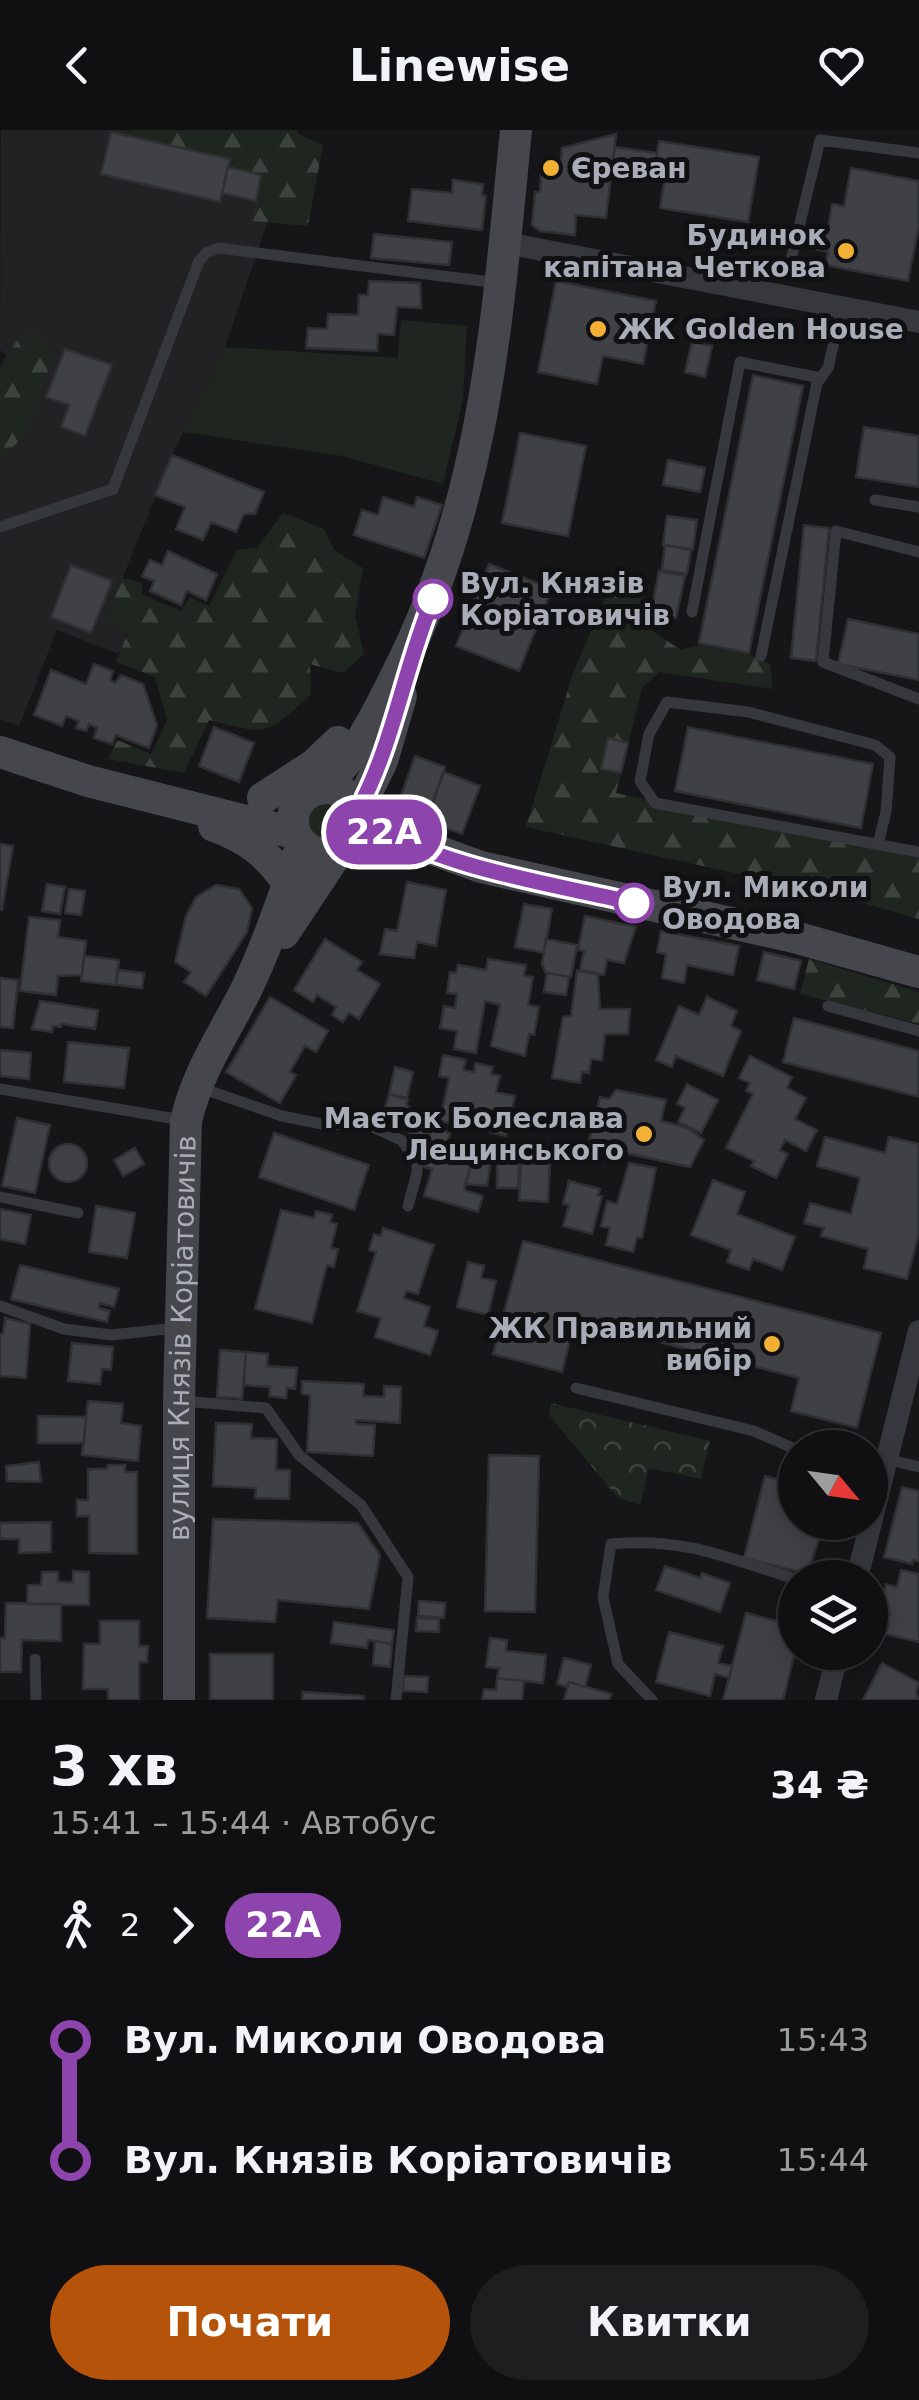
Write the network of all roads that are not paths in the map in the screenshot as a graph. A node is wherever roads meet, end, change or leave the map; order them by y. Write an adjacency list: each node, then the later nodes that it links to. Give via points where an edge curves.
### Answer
1 (516, 130): 3 (main road, вулиця Князів Коріатовичів)
2 (919, 153): 4 (lane, via 820,140)
3 (505, 242): 5 (main road, вулиця Князів Коріатовичів); 6 (street)
4 (788, 274)
5 (502, 284): 11 (lane, via 218,248 206,253 113,489); 14 (main road, вулиця Князів Коріатовичів, via 482,422 450,550)
6 (842, 307): 7 (street); 8 (lane)
7 (919, 322)
8 (821, 378): 13 (lane, via 740,362); 15 (lane)
9 (875, 500): 10 (lane)
10 (919, 506)
11 (0, 527)
12 (919, 552): 16 (lane, via 836,531 823,662)
13 (692, 612)
14 (420, 629): 19 (main road, вулиця Князів Коріатовичів, via 356,752); 20 (main road, вулиця Князів Коріатовичів, via 336,744); 21 (main road, вулиця Князів Коріатовичів, via 382,761)
15 (761, 656)
16 (919, 700)
17 (0, 752): 18 (main road)
18 (126, 791): 20 (main road); 22 (main road); 23 (main road)
19 (312, 792): 20 (main road); 21 (main road, via 334,788 346,794); 22 (main road, via 295,810)
20 (263, 798)
21 (350, 832): 22 (main road, via 322,855); 27 (main road); 28 (main road, вулиця Князів Коріатовичів)
22 (298, 839): 23 (main road); 26 (main road, вулиця Князів Коріатовичів)
23 (253, 844): 26 (main road)
24 (878, 844): 24 (lane, via 656,803 640,781 649,734 666,702 748,712 875,745 890,757); 25 (lane)
25 (919, 852)
26 (288, 883): 28 (main road, вулиця Князів Коріатовичів)
27 (919, 972)
28 (246, 991): 31 (main road, вулиця Князів Коріатовичів)
29 (828, 1006): 30 (lane)
30 (919, 1031)
31 (194, 1086): 33 (main road, вулиця Князів Коріатовичів); 35 (lane, via 282,1116 390,1132 417,1160)
32 (0, 1088): 33 (lane)
33 (186, 1120): 38 (main road, вулиця Князів Коріатовичів)
34 (0, 1197): 36 (lane)
35 (408, 1206)
36 (78, 1213)
37 (0, 1306): 38 (lane, via 64,1329 111,1335)
38 (181, 1328): 41 (main road, вулиця Князів Коріатовичів)
39 (919, 1331): 42 (street)
40 (576, 1388): 43 (lane)
41 (179, 1400): 50 (main road, вулиця Князів Коріатовичів); 51 (lane, via 266,1408 299,1455 361,1505 408,1577)
42 (888, 1438)
43 (778, 1442)
44 (888, 1466): 45 (lane)
45 (919, 1467)
46 (778, 1574): 52 (lane, via 689,1545 612,1544 603,1597 618,1664)
47 (35, 1659): 49 (lane)
48 (834, 1670): 53 (street)
49 (36, 1700)
50 (179, 1700)
51 (396, 1700)
52 (652, 1700)
53 (826, 1700)

